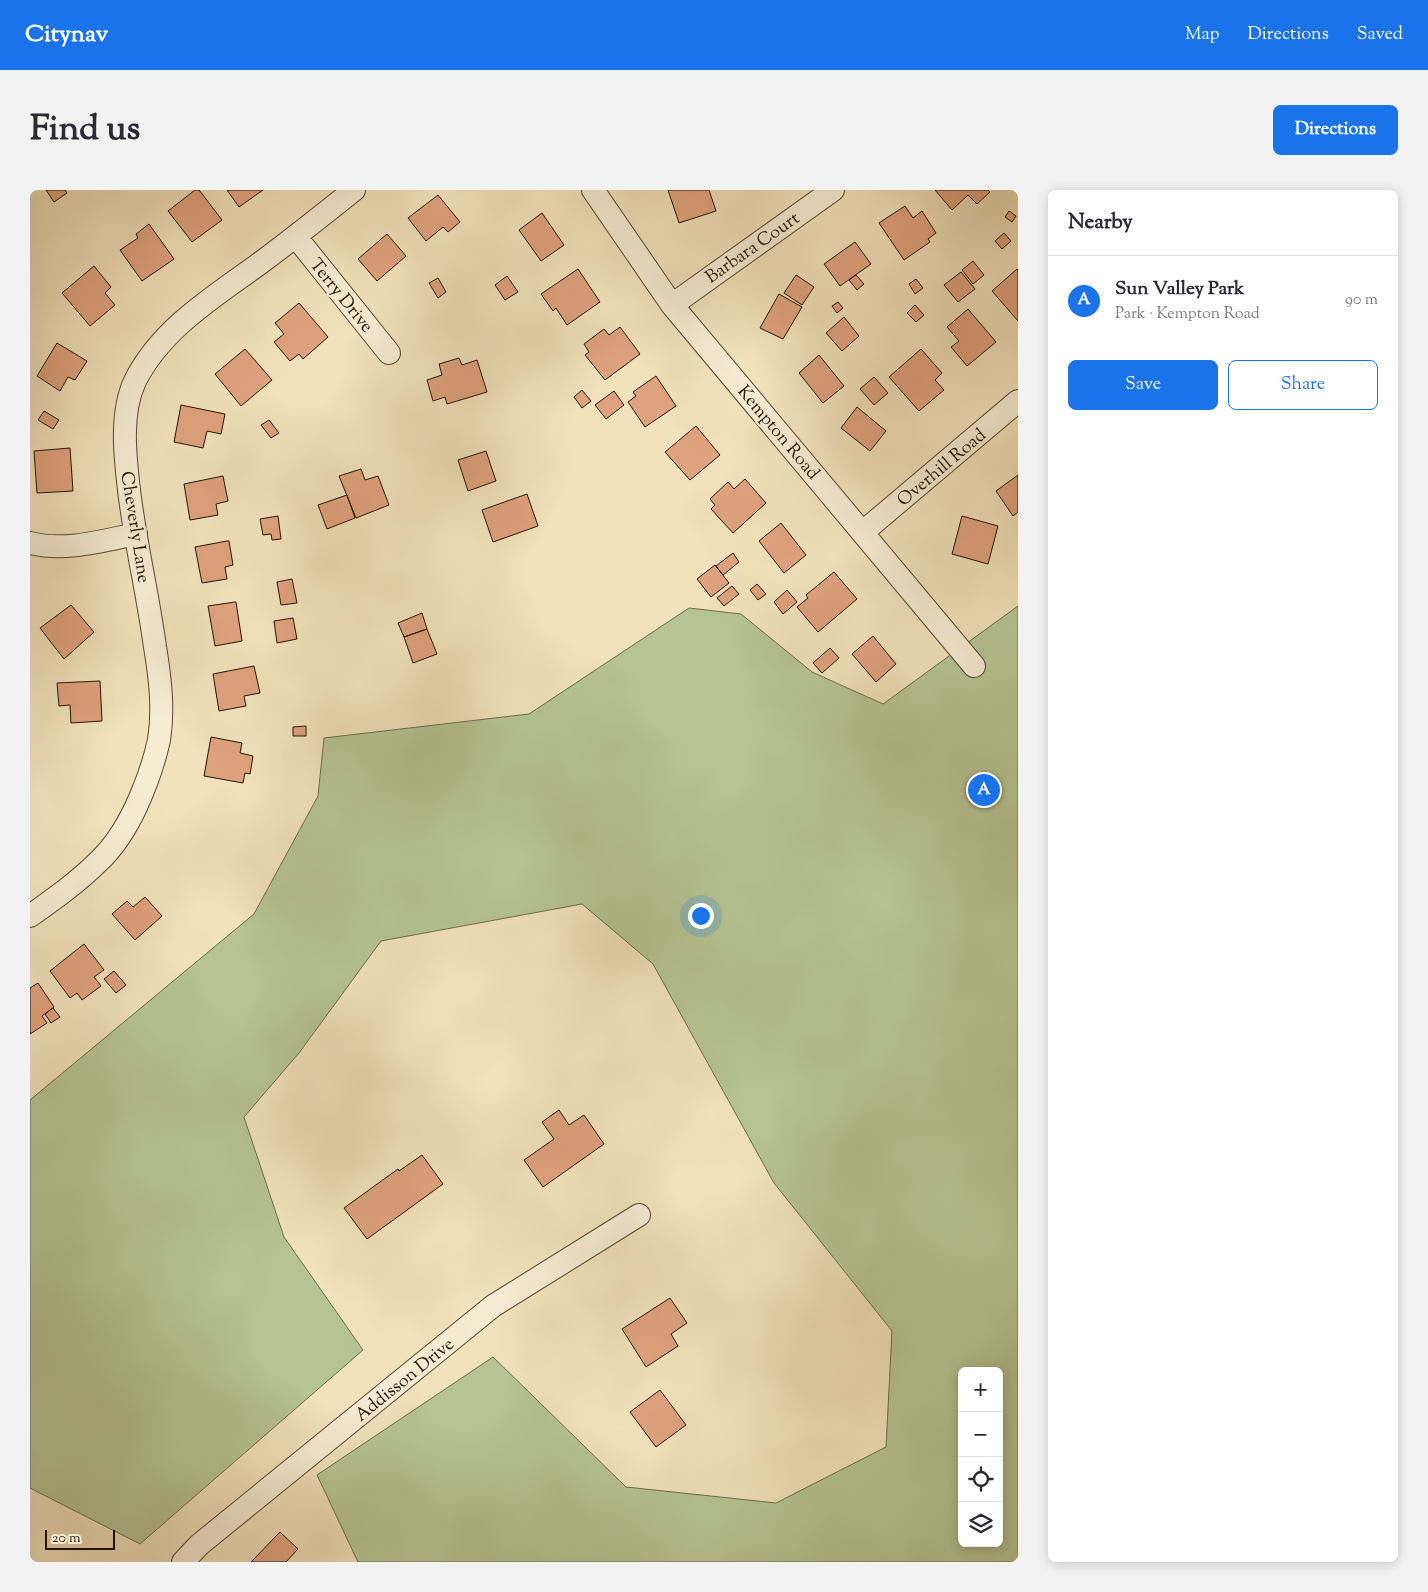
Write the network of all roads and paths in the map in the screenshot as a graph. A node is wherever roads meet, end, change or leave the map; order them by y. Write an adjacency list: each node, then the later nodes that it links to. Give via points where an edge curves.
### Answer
1 (354, 190): 4 (street, Cheverly Lane)
2 (593, 190): 5 (street, Kempton Road)
3 (833, 190): 5 (street, Barbara Court)
4 (296, 237): 6 (street, Terry Drive); 9 (street, Cheverly Lane, via 174,328 152,353 134,382 126,413 125,450)
5 (672, 305): 8 (street, Kempton Road)
6 (389, 353)
7 (1018, 401): 8 (street, Overhill Road)
8 (863, 532): 11 (street, Kempton Road)
9 (136, 534): 10 (street, via 62,546); 12 (street, Cheverly Lane, via 161,696 159,738 153,764 126,828 101,860)
10 (30, 543)
11 (974, 666)
12 (30, 916)
13 (639, 1215): 14 (street, Addisson Drive, via 493,1306 199,1545)
14 (183, 1562)

